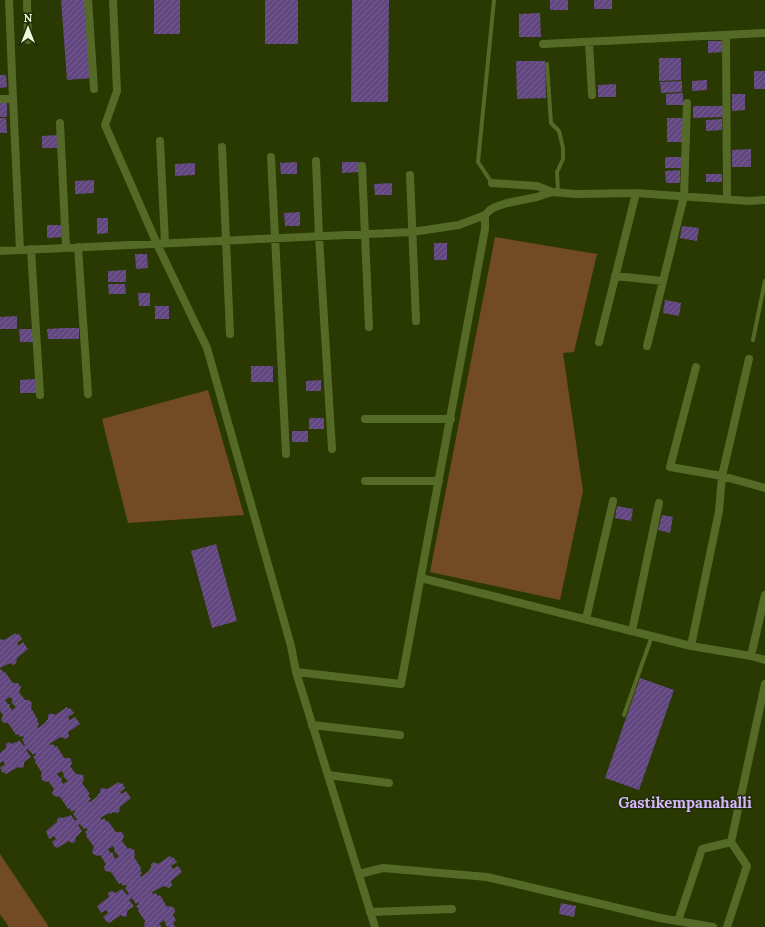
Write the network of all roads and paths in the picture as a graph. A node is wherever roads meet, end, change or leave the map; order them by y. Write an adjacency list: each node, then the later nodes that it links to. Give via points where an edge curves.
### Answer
1 (9, 0): 14 (street)
2 (27, 0): 8 (street)
3 (88, 0): 12 (street)
4 (113, 0): 36 (street, via 117,91 105,125)
5 (494, 0): 24 (lane, via 478,162)
6 (765, 33): 7 (street)
7 (726, 35): 9 (street); 28 (street)
8 (28, 40)
9 (589, 42): 10 (street); 13 (street)
10 (543, 44)
11 (547, 64): 25 (lane, via 551,123 559,131 563,148)
12 (94, 89)
13 (592, 95)
14 (14, 99): 15 (street); 40 (street)
15 (0, 100)
16 (687, 103): 27 (street)
17 (60, 123): 38 (street)
18 (160, 141): 36 (street)
19 (222, 146): 35 (street)
20 (271, 157): 34 (street)
21 (316, 161): 33 (street)
22 (362, 166): 32 (street)
23 (410, 176): 31 (street)
24 (492, 183): 25 (street, via 537,186)
25 (555, 192): 26 (street); 30 (street, via 506,204)
26 (636, 193): 27 (street); 42 (street)
27 (684, 196): 28 (street); 43 (street)
28 (726, 199): 29 (street)
29 (765, 200)
30 (486, 214): 31 (street, via 459,225); 56 (street)
31 (412, 232): 32 (street); 45 (street)
32 (365, 235): 33 (street); 46 (street)
33 (319, 237): 34 (street); 57 (street)
34 (275, 238): 35 (street); 58 (street)
35 (226, 241): 36 (street); 47 (street)
36 (161, 243): 37 (street); 73 (street, via 207,348 291,646)
37 (78, 247): 38 (street); 53 (street)
38 (66, 248): 39 (street)
39 (32, 249): 40 (street); 54 (street)
40 (20, 250): 41 (street)
41 (0, 251)
42 (615, 276): 43 (street); 49 (street)
43 (663, 281): 50 (street)
44 (765, 281): 48 (lane)
45 (416, 322)
46 (369, 327)
47 (230, 334)
48 (753, 340)
49 (599, 342)
50 (647, 346)
51 (749, 360): 59 (street)
52 (696, 366): 59 (street, via 670,467)
53 (88, 394)
54 (40, 395)
55 (365, 419): 56 (street)
56 (450, 419): 61 (street)
57 (332, 449)
58 (286, 454)
59 (722, 476): 62 (street); 70 (street, via 719,511)
60 (365, 481): 61 (street)
61 (439, 481): 65 (street)
62 (765, 488)
63 (613, 501): 67 (street)
64 (659, 503): 68 (street)
65 (421, 578): 67 (street); 73 (street, via 401,684)
66 (765, 595): 71 (street)
67 (586, 619): 68 (street)
68 (632, 631): 69 (street)
69 (652, 636): 70 (street); 75 (lane)
70 (691, 646): 71 (street)
71 (751, 656): 72 (street)
72 (765, 660)
73 (296, 672): 76 (street)
74 (765, 684): 80 (street)
75 (624, 715)
76 (312, 725): 77 (street); 78 (street)
77 (400, 735)
78 (328, 775): 79 (street); 81 (street)
79 (389, 783)
80 (731, 842): 84 (street, via 702,849); 87 (street, via 747,866)
81 (359, 874): 83 (street); 84 (street, via 383,868 487,877)
82 (452, 909): 83 (street)
83 (370, 912): 85 (street)
84 (678, 921): 86 (street)
85 (375, 927)
86 (713, 927)
87 (727, 927)

